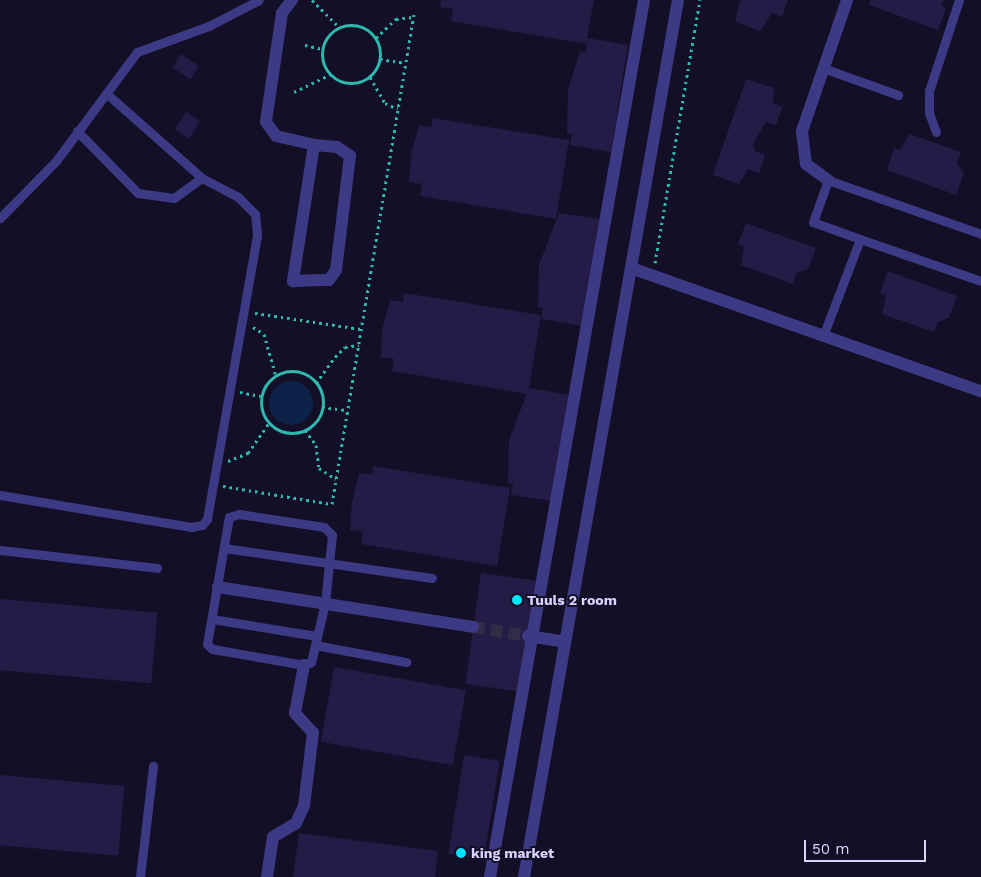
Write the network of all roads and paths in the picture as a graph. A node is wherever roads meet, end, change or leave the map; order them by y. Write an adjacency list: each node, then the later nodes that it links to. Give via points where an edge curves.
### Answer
1 (259, 0): 21 (lane, via 209,26 138,52)
2 (292, 0): 26 (street, via 282,13 266,122 276,136)
3 (312, 0): 11 (path)
4 (644, 0): 66 (street)
5 (678, 0): 32 (street)
6 (700, 0): 33 (path)
7 (847, 0): 17 (street)
8 (958, 0): 25 (lane, via 929,91 929,114)
9 (414, 12): 10 (path)
10 (413, 18): 12 (path, via 396,19); 16 (path)
11 (339, 27): 12 (path, via 357,25); 14 (path)
12 (376, 38): 15 (path)
13 (305, 45): 14 (path)
14 (322, 49): 18 (path)
15 (380, 59): 16 (path); 19 (path)
16 (406, 63): 23 (path)
17 (823, 68): 22 (lane); 28 (street, via 802,131 806,164)
18 (331, 74): 19 (path, via 351,84); 20 (path)
19 (370, 77): 23 (path, via 385,103)
20 (294, 92)
21 (106, 93): 24 (lane); 27 (lane)
22 (898, 95)
23 (398, 109): 36 (path)
24 (77, 131): 27 (lane, via 138,193 174,198); 29 (lane, via 56,161)
25 (936, 132)
26 (314, 145): 26 (street, via 308,184 292,281 329,280 336,270 350,156 337,147)
27 (202, 178): 56 (lane, via 244,203 255,214 257,235 207,519 202,526 191,526)
28 (828, 180): 30 (lane); 31 (lane, via 813,222)
29 (0, 218)
30 (981, 234)
31 (860, 239): 34 (lane); 38 (lane)
32 (631, 268): 33 (street); 68 (street)
33 (653, 276): 38 (street)
34 (981, 281)
35 (250, 325): 36 (path, via 252,313); 37 (path); 40 (path, via 264,334)
36 (361, 329): 39 (path)
37 (248, 334)
38 (823, 336): 43 (street)
39 (359, 345): 42 (path, via 345,347); 48 (path)
40 (276, 376): 42 (path, via 292,371); 45 (path)
41 (240, 383): 44 (path)
42 (316, 383): 47 (path)
43 (981, 391)
44 (239, 392): 45 (path); 46 (path)
45 (261, 396): 49 (path)
46 (237, 402)
47 (322, 407): 48 (path); 50 (path)
48 (348, 410): 55 (path)
49 (269, 423): 50 (path, via 286,433); 52 (path, via 248,453)
50 (305, 430): 55 (path, via 316,445 319,468)
51 (229, 451): 52 (path)
52 (227, 461): 53 (path)
53 (226, 469)
54 (224, 478): 55 (path, via 223,486 332,504)
55 (336, 479)
56 (0, 495)
57 (224, 548): 59 (lane); 59 (lane, via 229,518 239,514 324,527 332,535); 62 (lane)
58 (0, 550): 60 (lane)
59 (332, 566): 61 (lane); 63 (lane)
60 (157, 568)
61 (432, 578)
62 (218, 587): 63 (street); 64 (lane)
63 (324, 604): 65 (street); 67 (lane)
64 (212, 619): 67 (lane); 70 (lane, via 207,644 212,649)
65 (473, 627)
66 (531, 636): 68 (street); 74 (street)
67 (316, 640): 69 (lane); 70 (lane, via 311,662)
68 (565, 642): 75 (street)
69 (406, 662)
70 (304, 665): 73 (street, via 296,713 313,733 304,806 296,823 272,837)
71 (153, 766): 72 (lane)
72 (140, 877)
73 (267, 877)
74 (490, 877)
75 (524, 877)

